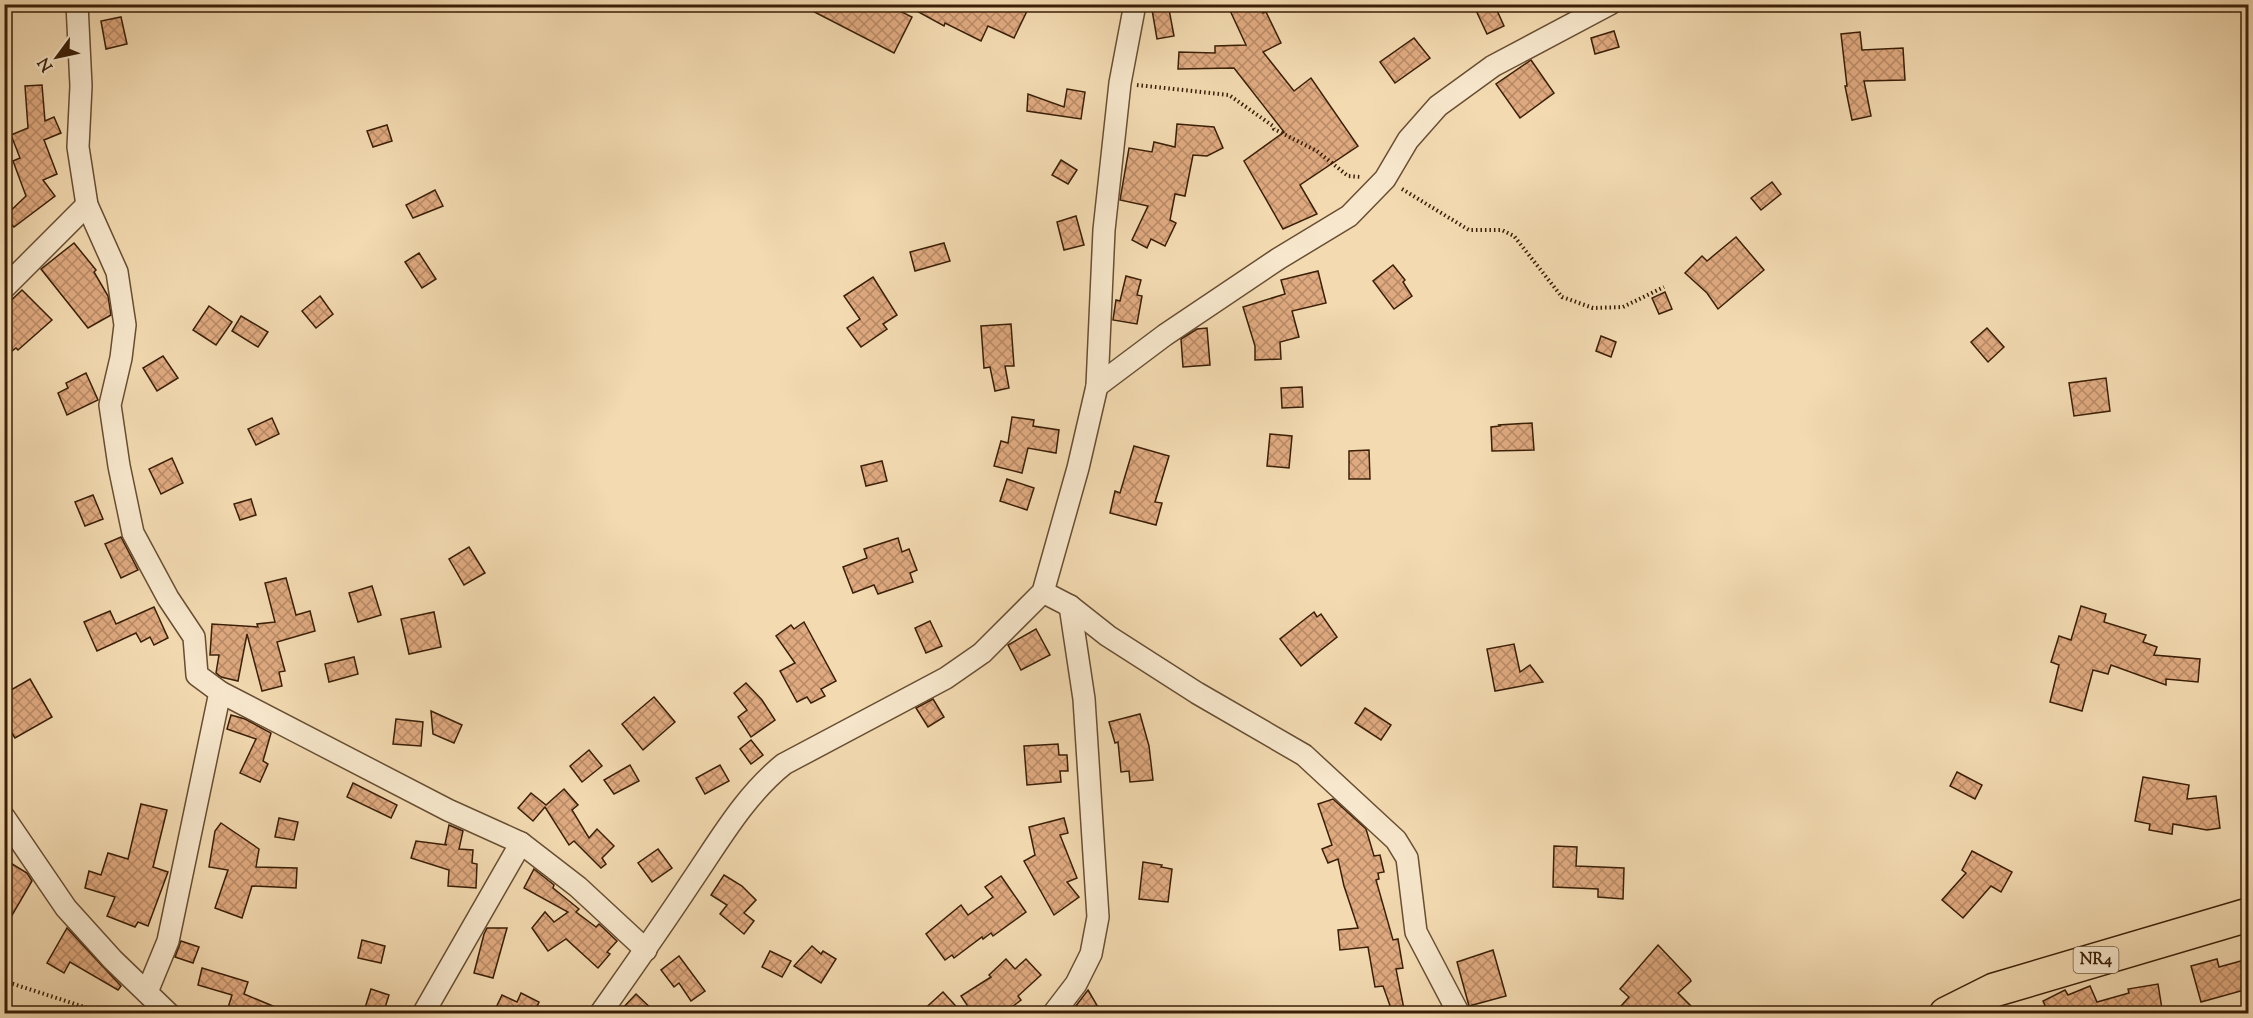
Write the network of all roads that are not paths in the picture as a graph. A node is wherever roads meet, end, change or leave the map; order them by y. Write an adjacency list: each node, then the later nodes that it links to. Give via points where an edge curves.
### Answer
1 (77, 4): 4 (street, via 81,86 78,147)
2 (1135, 4): 6 (street, via 1120,83 1104,230)
3 (1610, 4): 6 (street, via 1493,66 1438,106 1408,140 1385,179 1349,216 1165,335)
4 (87, 205): 5 (street); 9 (street, via 117,273 125,326 110,405 133,533 194,637 197,675)
5 (4, 288)
6 (1097, 386): 7 (street)
7 (1043, 592): 8 (street); 13 (street, via 982,653 946,678 784,764 765,780 730,824)
8 (1070, 606): 18 (street, via 1084,699 1098,917 1091,954 1076,984); 19 (street, via 1108,636 1197,693 1304,754 1395,840 1407,858 1416,933)
9 (220, 692): 11 (street, via 448,810); 14 (street, via 168,941)
10 (4, 817): 14 (street, via 66,908)
11 (521, 843): 13 (street); 15 (street)
12 (2248, 915): 20 (highway, NR4, via 1994,990)
13 (646, 950): 17 (street)
14 (147, 992): 16 (street)
15 (430, 1011)
16 (169, 1014)
17 (600, 1014)
18 (1053, 1014)
19 (1459, 1014)
20 (1946, 1014)

